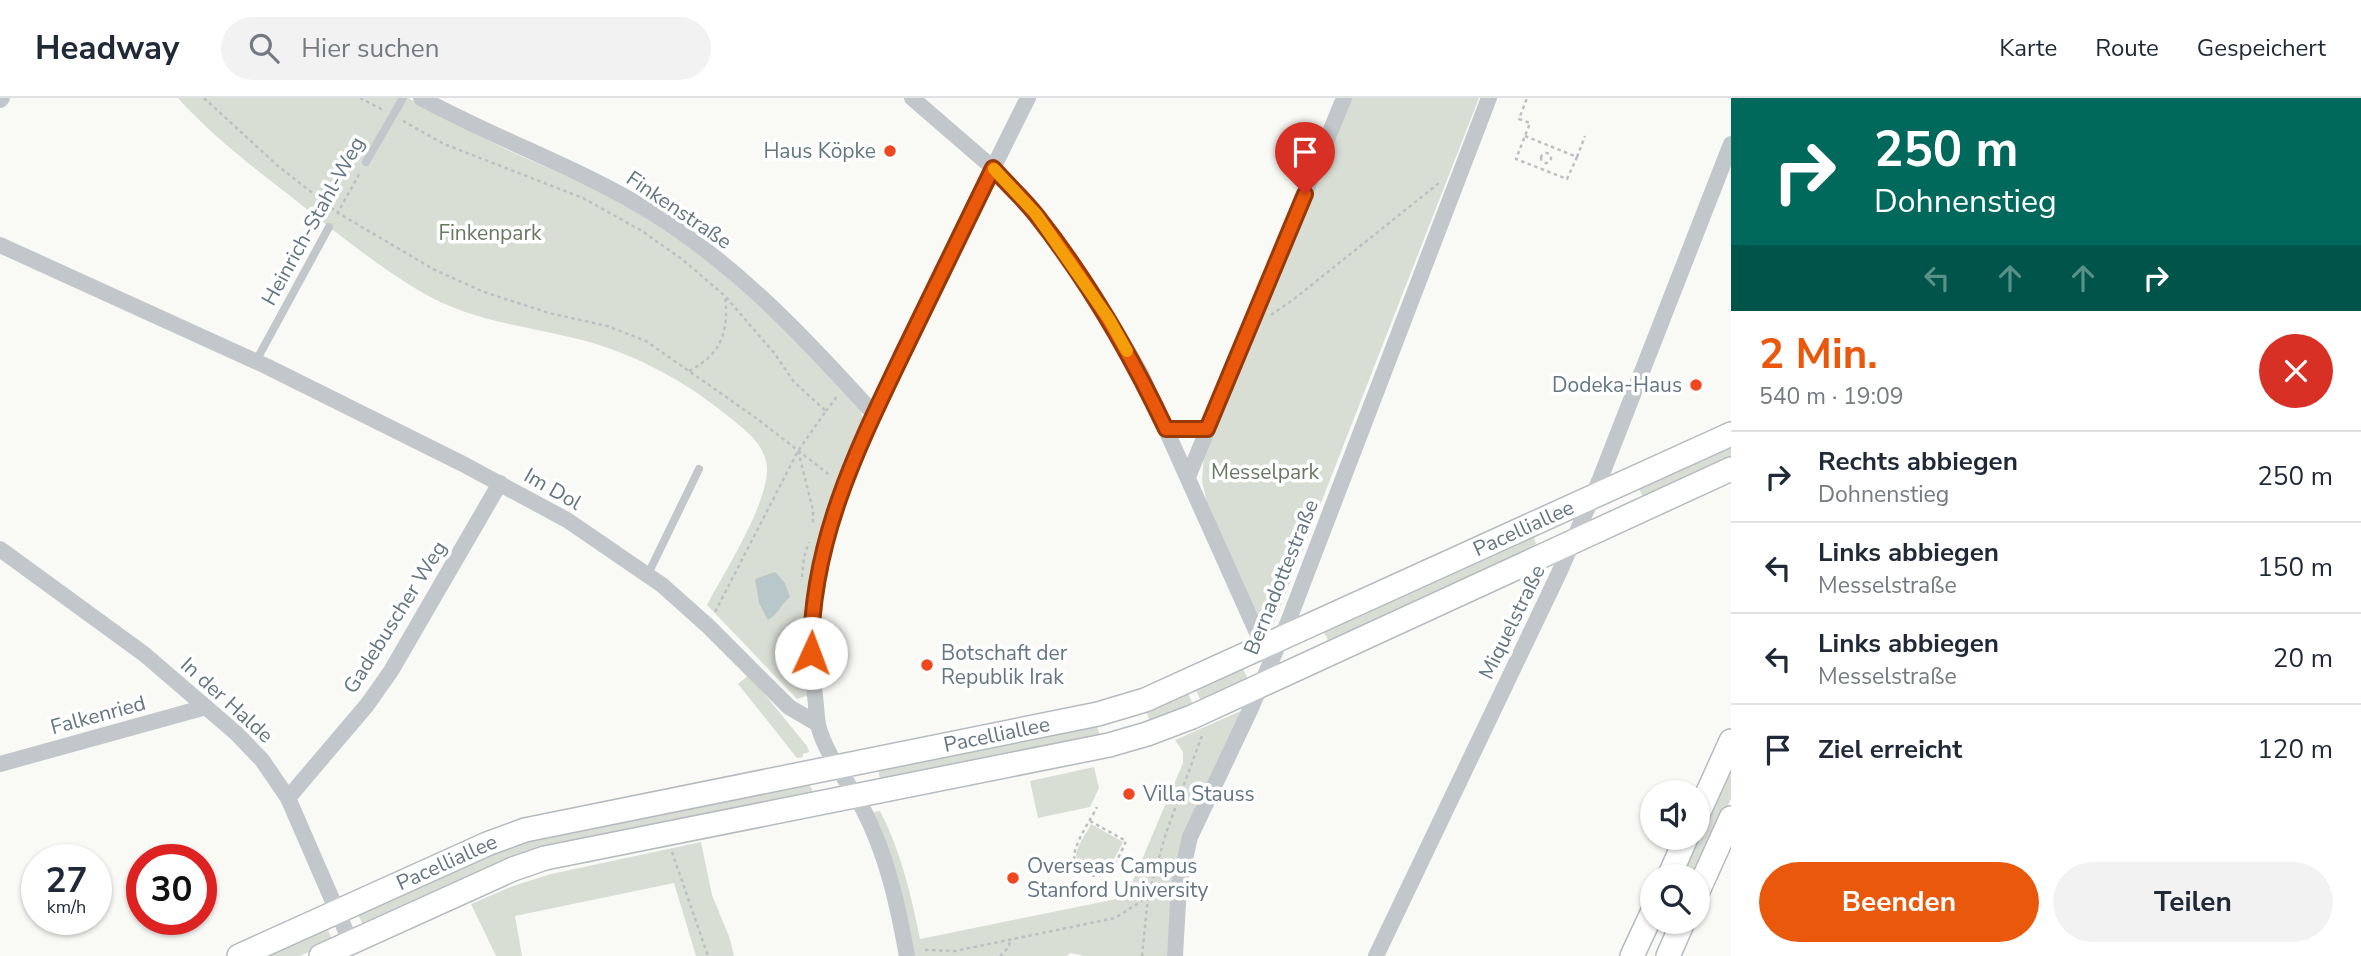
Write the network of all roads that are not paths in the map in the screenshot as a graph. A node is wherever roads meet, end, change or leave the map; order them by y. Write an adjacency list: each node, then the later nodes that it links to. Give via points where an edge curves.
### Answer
1 (403, 98): 8 (lane, Heinrich-Stahl-Weg)
2 (421, 98): 13 (street, Finkenstraße, via 598,183 693,240 770,304)
3 (912, 98): 9 (street)
4 (1028, 98): 9 (street)
5 (1345, 98): 15 (street)
6 (1489, 98): 25 (street, Bernadottestraße)
7 (1731, 144): 21 (street, Miquelstraße)
8 (366, 162)
9 (993, 168): 13 (street); 14 (street, via 1036,214 1109,319)
10 (329, 227): 12 (lane, Heinrich-Stahl-Weg)
11 (0, 245): 12 (street, Im Dol)
12 (256, 361): 20 (street, Im Dol)
13 (874, 414): 30 (street, via 827,531 815,589 811,653)
14 (1166, 429): 15 (street); 19 (street)
15 (1207, 429): 19 (street)
16 (1731, 434): 21 (street, Pacelliallee)
17 (1731, 468): 22 (street, Pacelliallee)
18 (699, 469): 24 (lane)
19 (1188, 477): 25 (street)
20 (500, 483): 24 (street, Im Dol, via 567,520); 38 (street, Gadebuscher Weg, via 391,671)
21 (1592, 498): 22 (street, Miquelstraße); 25 (street, Pacelliallee)
22 (1573, 540): 26 (street, Pacelliallee); 49 (street, Miquelstraße)
23 (0, 549): 28 (street, In der Halde, via 106,624)
24 (648, 574): 30 (street, Im Dol, via 789,707)
25 (1272, 650): 26 (street, Bernadottestraße); 27 (street, Pacelliallee)
26 (1261, 685): 31 (street, Pacelliallee); 48 (street, Bernadottestraße, via 1190,837 1179,885)
27 (1136, 703): 29 (street, Pacelliallee); 31 (street)
28 (206, 708): 34 (street, Falkenried); 38 (street, In der Halde, via 262,760)
29 (1098, 714): 33 (street); 35 (street, Pacelliallee)
30 (818, 724): 35 (street)
31 (1147, 734): 33 (street, Pacelliallee)
32 (1731, 741): 36 (street)
33 (1109, 745): 37 (street, Pacelliallee)
34 (0, 764)
35 (839, 767): 37 (street); 41 (street, Pacelliallee, via 525,830)
36 (1710, 787)
37 (856, 797): 44 (street, Pacelliallee, via 545,858); 45 (street, via 890,877)
38 (288, 798): 41 (street, In der Halde)
39 (1731, 818): 40 (street)
40 (1710, 864)
41 (338, 912): 44 (street, In der Halde); 46 (street, Pacelliallee)
42 (1642, 934): 50 (street)
43 (1678, 934): 51 (street)
44 (351, 943): 47 (street, Pacelliallee)
45 (912, 953)
46 (239, 956)
47 (321, 956)
48 (1175, 956)
49 (1376, 956)
50 (1632, 956)
51 (1668, 956)

